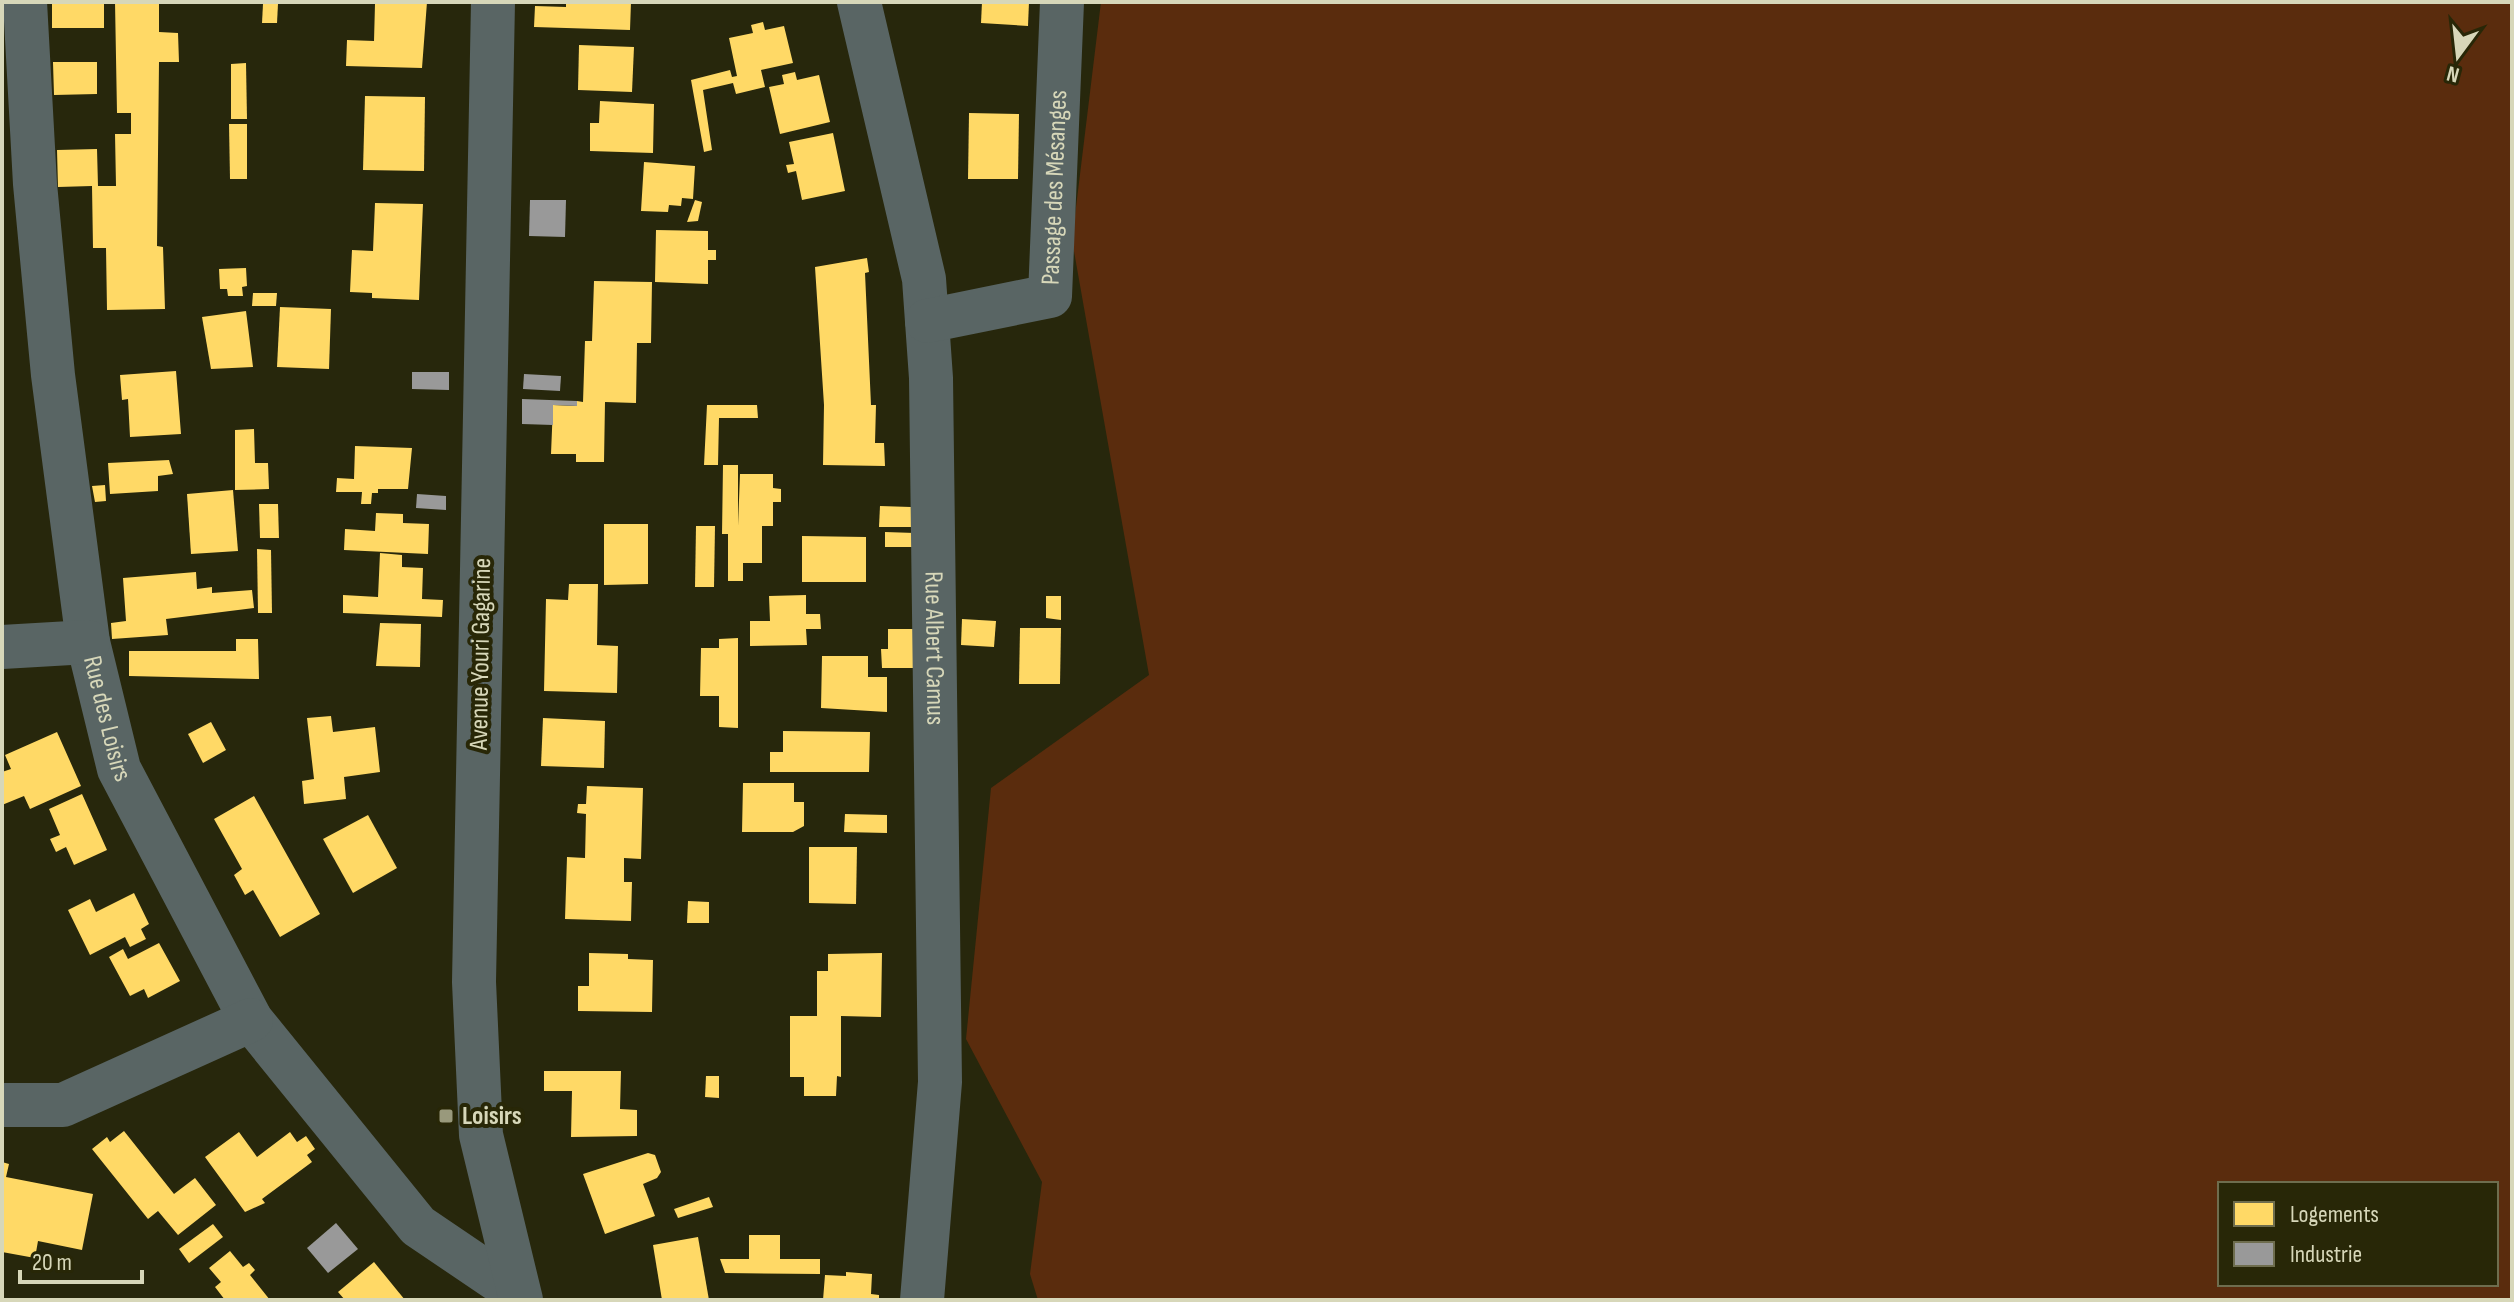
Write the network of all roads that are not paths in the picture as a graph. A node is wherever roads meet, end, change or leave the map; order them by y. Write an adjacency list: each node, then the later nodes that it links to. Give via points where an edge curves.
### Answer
1 (25, 2): 6 (street, Rue des Loisirs, via 53,375)
2 (493, 2): 10 (street, Avenue Youri Gagarine, via 474,982 481,1135)
3 (859, 2): 5 (street, Rue Albert Camus, via 924,279)
4 (1062, 2): 5 (street, Passage des Mésanges, via 1050,296)
5 (927, 321): 11 (street, Rue Albert Camus, via 937,647 940,1082)
6 (88, 642): 7 (street); 8 (street, Rue des Loisirs, via 119,769)
7 (2, 647)
8 (251, 1020): 9 (street, via 63,1105); 10 (street, Rue des Loisirs, via 418,1226)
9 (2, 1105)
10 (519, 1296)
11 (922, 1300)

